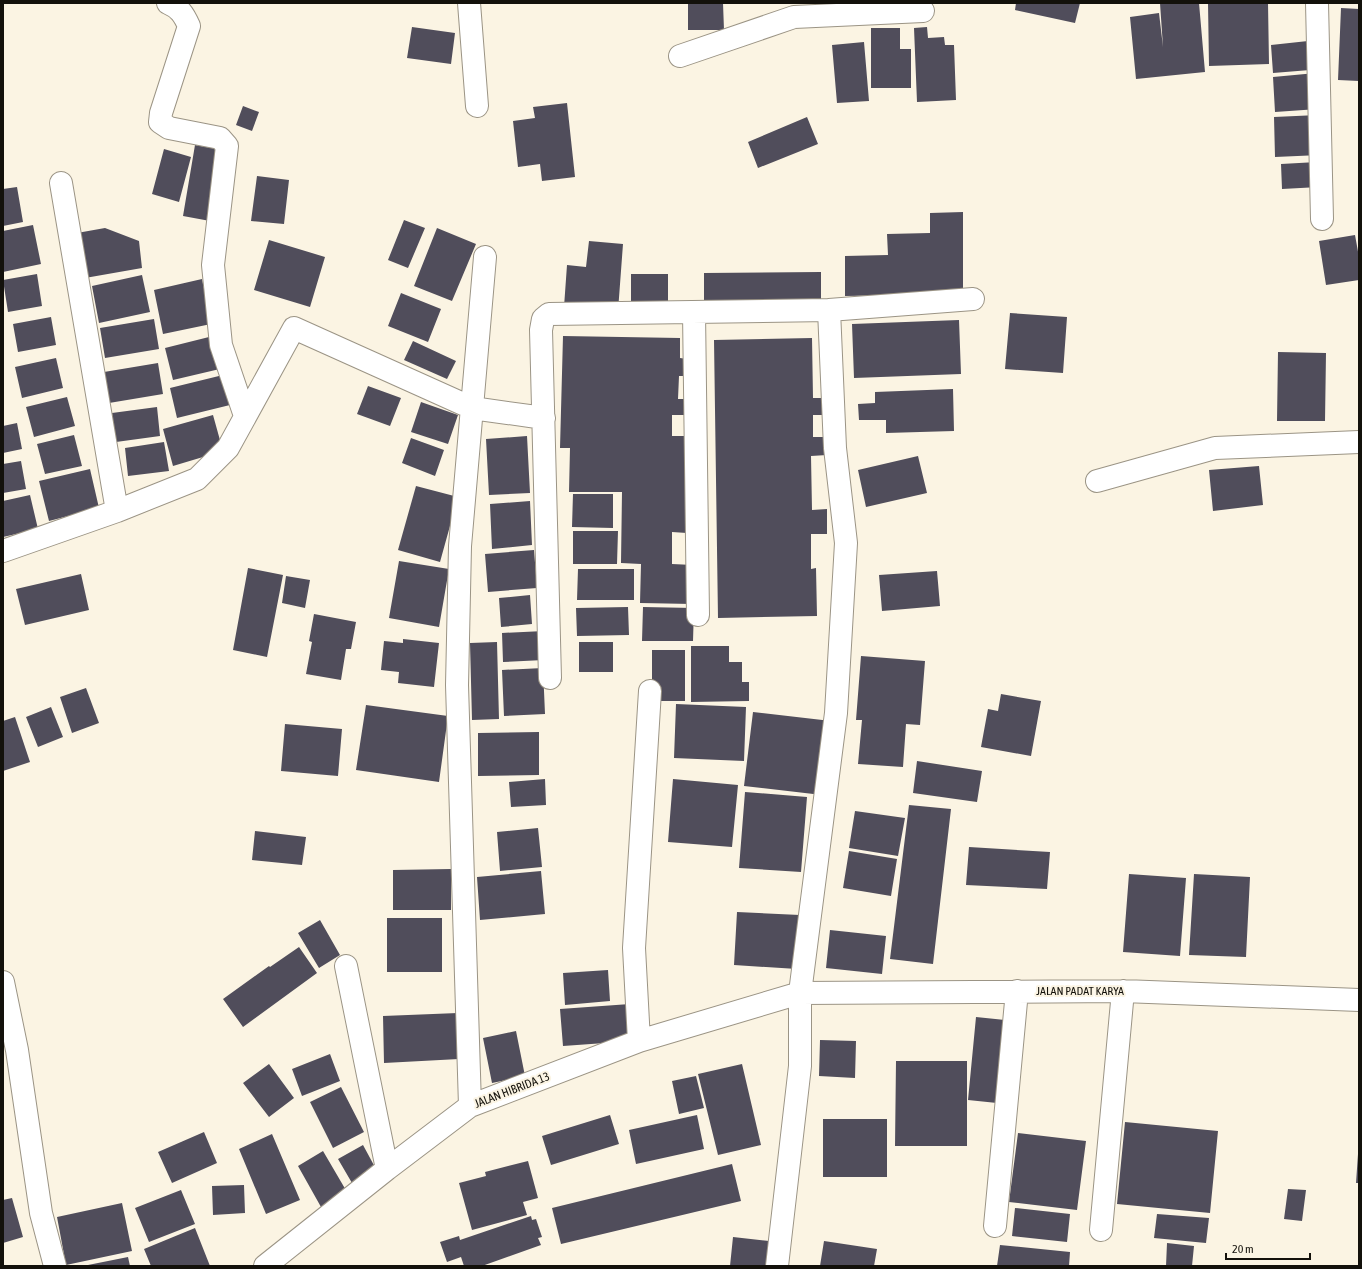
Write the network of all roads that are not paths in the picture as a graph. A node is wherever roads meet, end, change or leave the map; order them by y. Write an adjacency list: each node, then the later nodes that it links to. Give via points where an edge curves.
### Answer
1 (168, 3): 15 (street, via 183,13 189,26 160,122 170,128 220,138 227,146 213,266 221,345)
2 (469, 3): 7 (street)
3 (1317, 3): 9 (street)
4 (794, 10): 5 (street); 6 (street)
5 (923, 11)
6 (680, 56)
7 (477, 106)
8 (61, 183): 19 (street)
9 (1322, 219)
10 (485, 257): 14 (street)
11 (973, 299): 12 (street)
12 (829, 310): 13 (street); 28 (street, via 835,448 846,542 836,713)
13 (694, 312): 16 (street, via 549,314 543,319 541,330); 21 (street)
14 (472, 408): 15 (street, via 294,328); 16 (street); 31 (street, via 460,546 457,685)
15 (245, 416): 19 (street, via 228,448 197,478)
16 (544, 418): 22 (street)
17 (1359, 442): 18 (street, via 1215,448)
18 (1097, 481)
19 (117, 511): 20 (street)
20 (3, 551)
21 (698, 615)
22 (550, 678)
23 (650, 692): 30 (street, via 634,948)
24 (346, 966): 32 (street)
25 (3, 982): 35 (street, via 18,1050 41,1213)
26 (1018, 991): 27 (street, JALAN PADAT KARYA); 28 (street, JALAN PADAT KARYA); 33 (street)
27 (1123, 991): 29 (street, JALAN PADAT KARYA); 34 (street)
28 (800, 993): 30 (street, JALAN HIBRIDA 13); 37 (street, via 800,1066)
29 (1359, 1000)
30 (639, 1041): 31 (street, JALAN HIBRIDA 13)
31 (470, 1106): 32 (street, JALAN HIBRIDA 13)
32 (387, 1170): 36 (street, JALAN HIBRIDA 13)
33 (995, 1226)
34 (1101, 1230)
35 (55, 1266)
36 (265, 1266)
37 (777, 1266)

